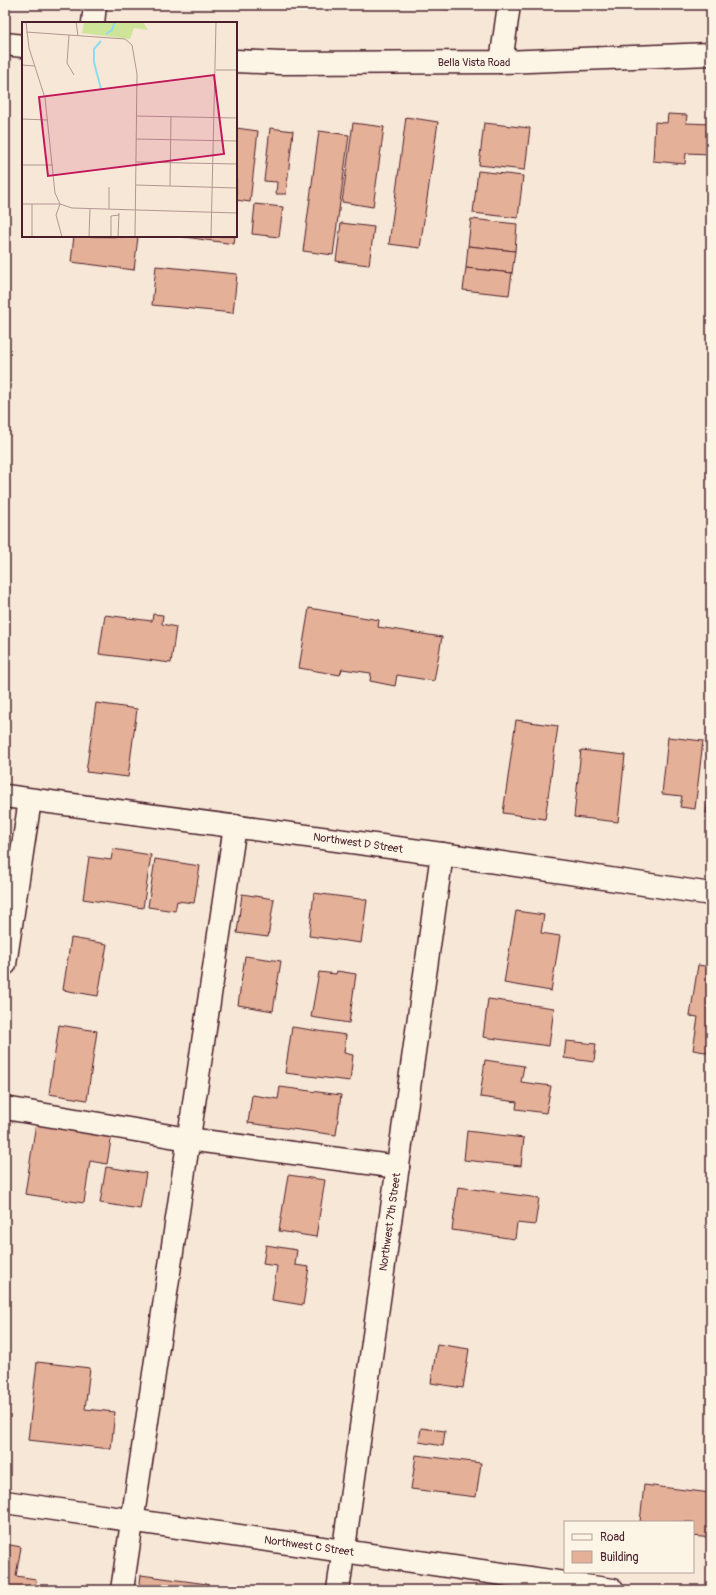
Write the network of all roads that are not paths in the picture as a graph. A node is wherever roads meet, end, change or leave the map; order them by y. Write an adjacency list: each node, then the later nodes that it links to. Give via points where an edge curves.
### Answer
1 (95, 5): 3 (street)
2 (509, 5): 8 (street)
3 (93, 22)
4 (5, 44): 5 (street)
5 (22, 46)
6 (711, 54): 8 (street, Bella Vista Road)
7 (237, 61): 8 (street, Bella Vista Road)
8 (501, 62)
9 (5, 796): 10 (street, Northwest D Street)
10 (30, 800): 11 (street, Northwest D Street); 14 (street)
11 (235, 826): 12 (street, Northwest D Street); 16 (street)
12 (442, 854): 13 (street, Northwest D Street); 17 (street, Northwest 7th Street)
13 (711, 894)
14 (5, 964)
15 (5, 1108): 16 (street)
16 (188, 1139): 17 (street); 19 (street)
17 (398, 1167): 20 (street, Northwest 7th Street)
18 (5, 1502): 19 (street, Northwest C Street)
19 (132, 1521): 20 (street, Northwest C Street); 21 (street)
20 (343, 1551): 22 (street, Northwest 7th Street); 23 (street, Northwest C Street)
21 (122, 1590)
22 (338, 1590)
23 (613, 1590)

